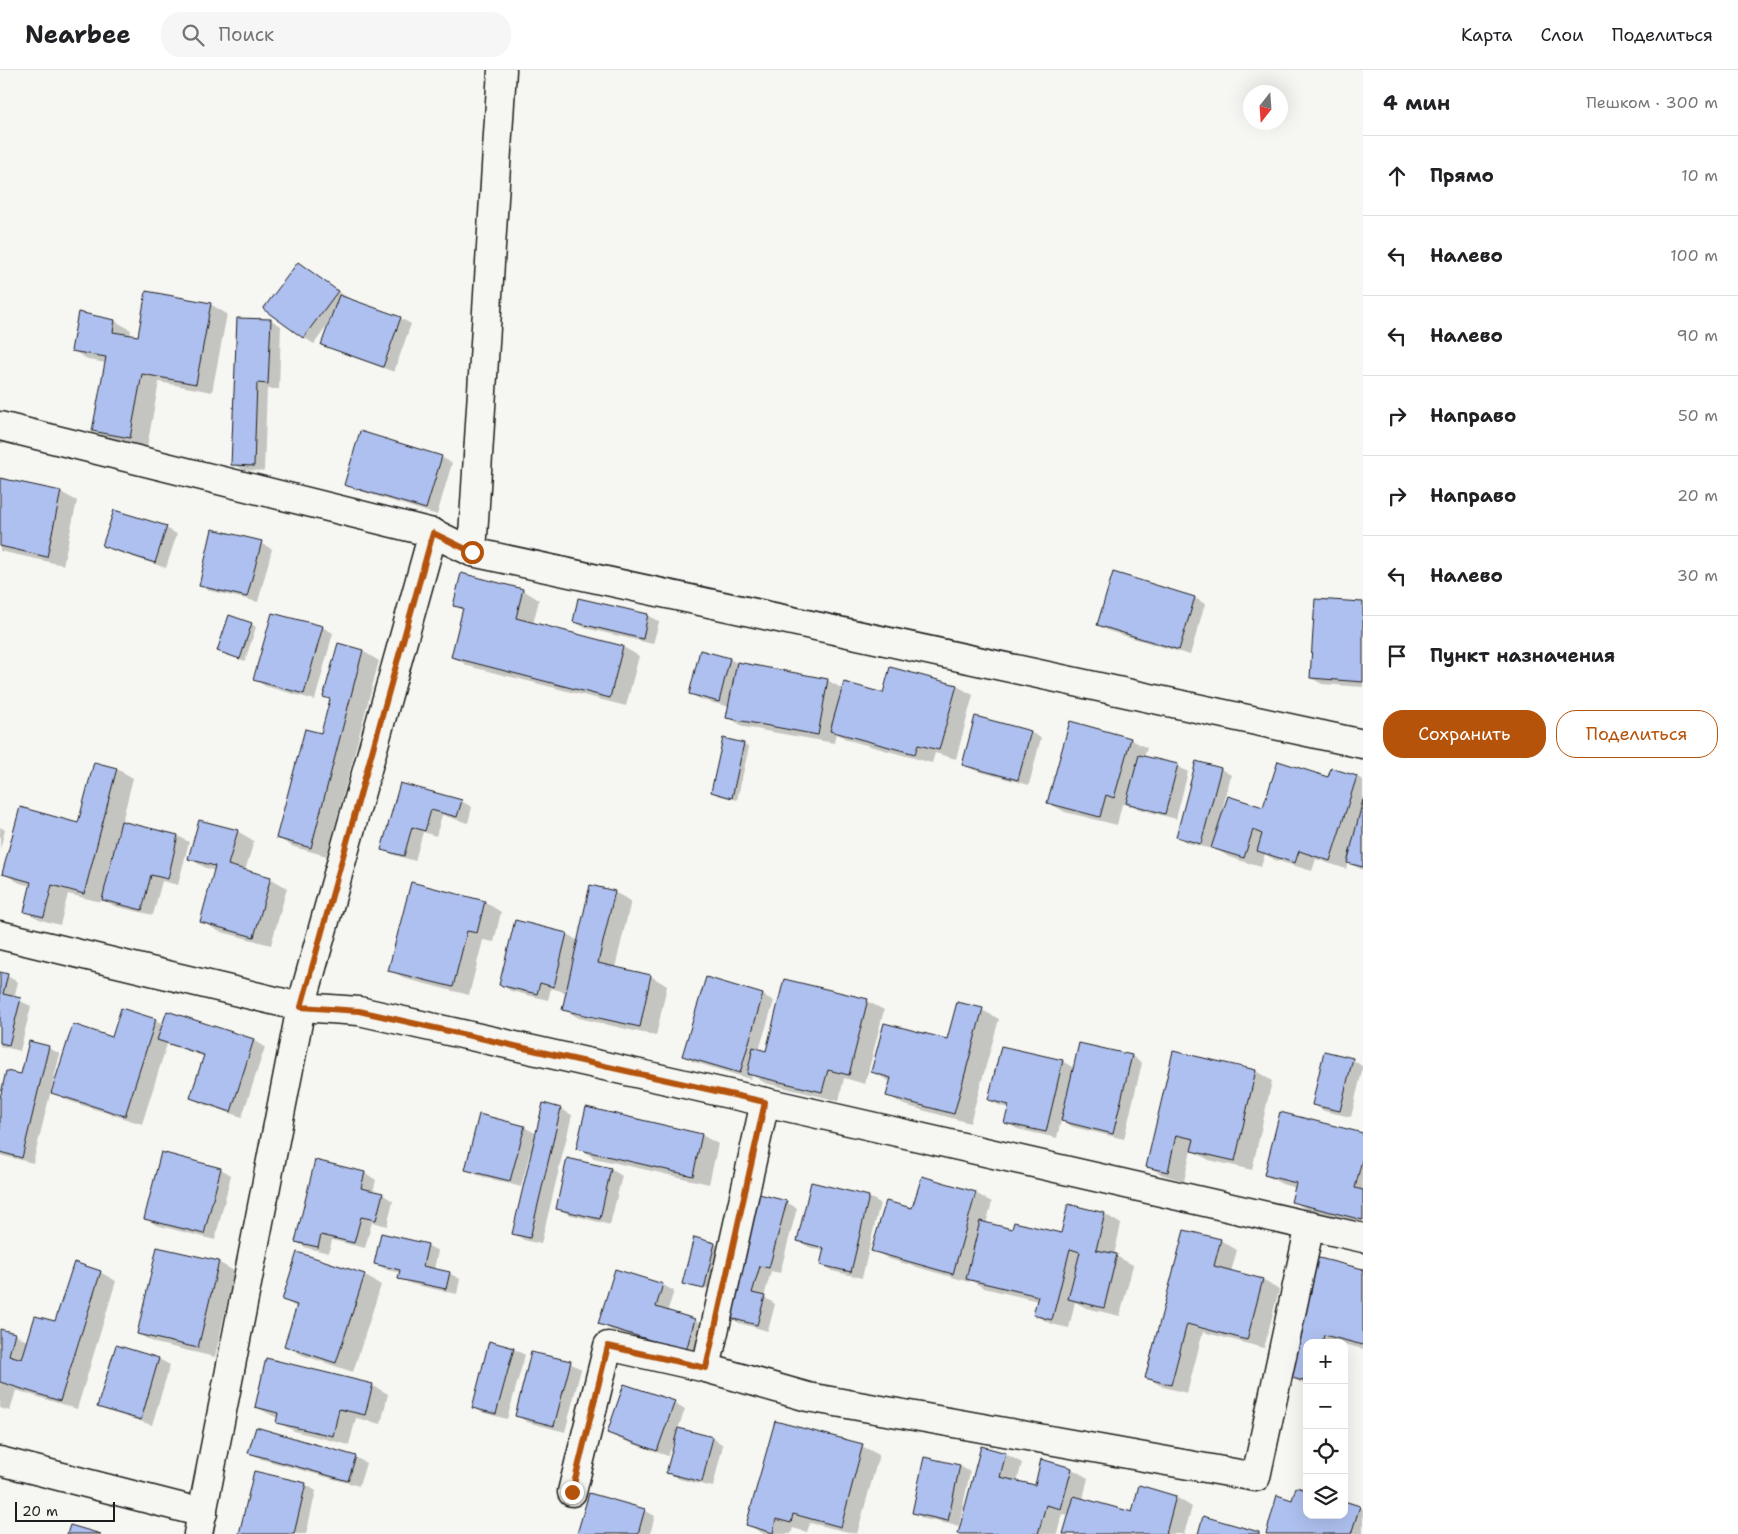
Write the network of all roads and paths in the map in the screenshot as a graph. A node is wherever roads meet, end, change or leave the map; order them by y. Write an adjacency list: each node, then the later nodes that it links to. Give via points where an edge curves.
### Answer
1 (502, 70): 4 (street)
2 (0, 426): 3 (street)
3 (433, 533): 4 (street); 7 (street)
4 (472, 552): 5 (street)
5 (1363, 744)
6 (0, 936): 7 (street)
7 (301, 1007): 8 (street, via 359,1011); 14 (street)
8 (765, 1102): 9 (street); 11 (street)
9 (1310, 1225): 10 (street); 11 (street, via 1256,1477 808,1397)
10 (1363, 1238)
11 (706, 1368): 13 (street, via 608,1346)
12 (0, 1461): 14 (street)
13 (572, 1492)
14 (201, 1523)

